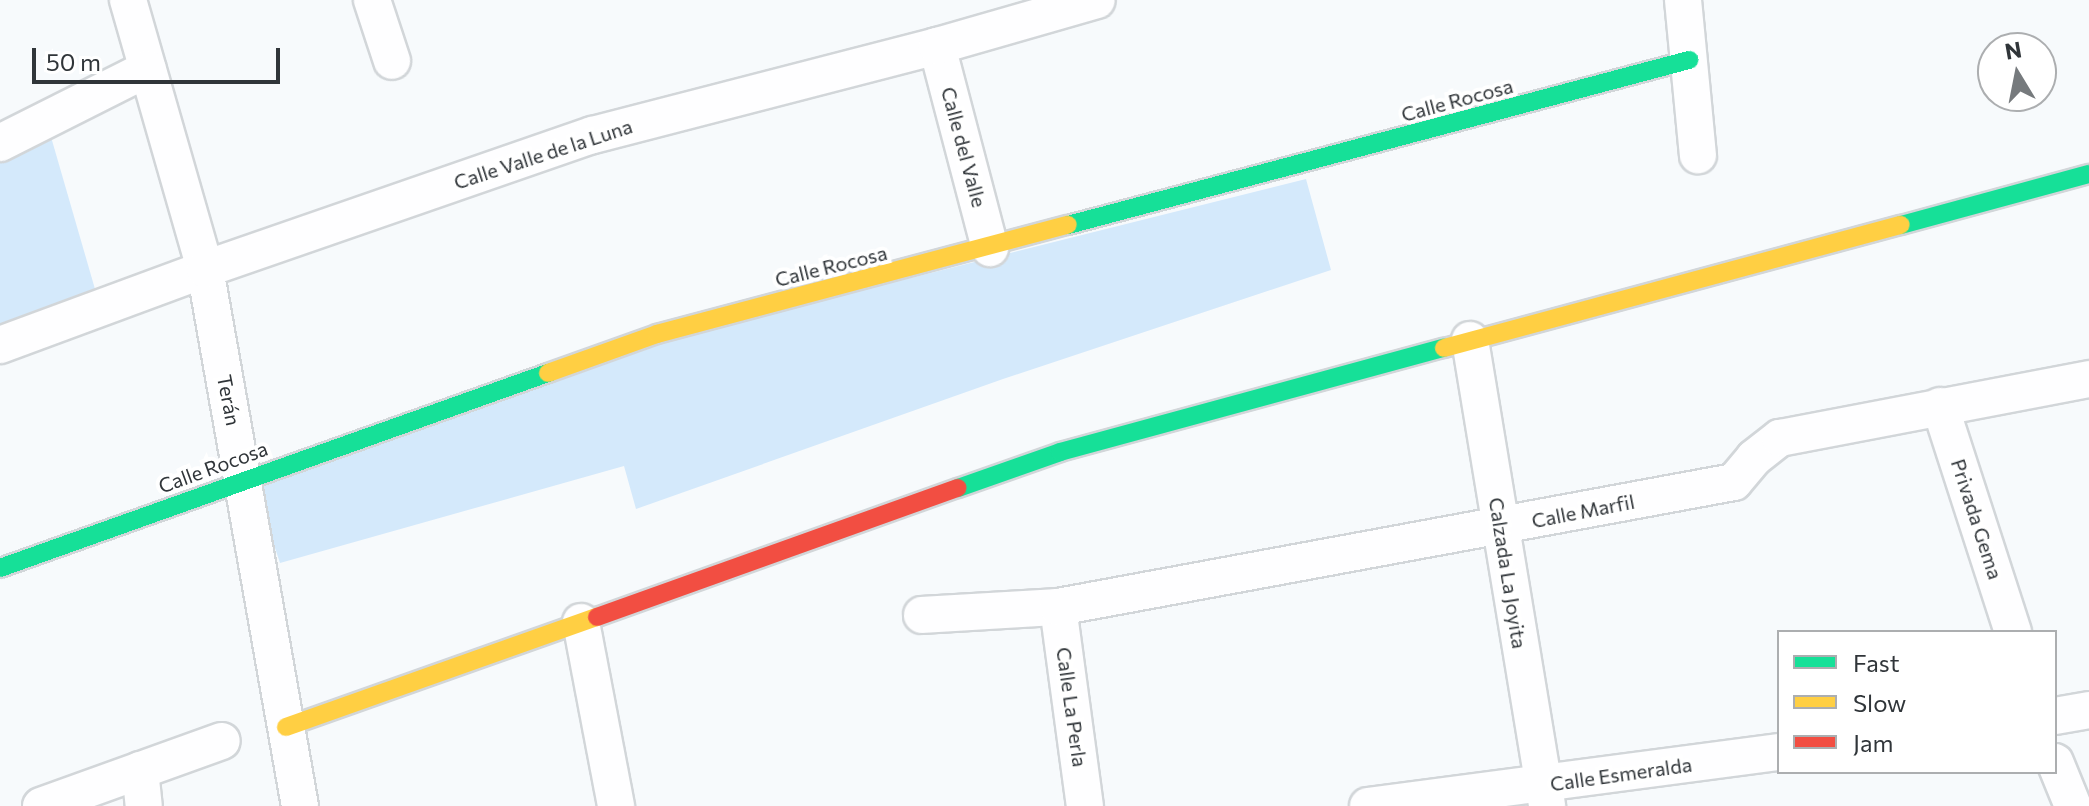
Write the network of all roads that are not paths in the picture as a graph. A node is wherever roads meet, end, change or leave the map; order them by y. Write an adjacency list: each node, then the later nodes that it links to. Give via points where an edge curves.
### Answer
1 (128, 0): 8 (street, Terán)
2 (372, 0): 7 (street)
3 (1097, 0): 5 (street, Calle Valle de la Luna)
4 (1683, 0): 6 (street)
5 (937, 46): 12 (street, Calle del Valle); 13 (street, Calle Valle de la Luna, via 593,135)
6 (1689, 60): 10 (street); 12 (street, Calle Rocosa)
7 (392, 61)
8 (147, 69): 9 (street); 13 (street, Terán)
9 (0, 143)
10 (1698, 155)
11 (2089, 174): 14 (street)
12 (990, 248): 18 (street, Calle Rocosa, via 657,334)
13 (205, 269): 15 (street, Calle Valle de la Luna); 18 (street, Terán)
14 (1470, 340): 19 (street, Calzada La Joyita); 23 (street, via 1060,452)
15 (0, 345)
16 (2089, 379): 17 (street, Calle Marfil)
17 (1940, 406): 19 (street, Calle Marfil, via 1780,438 1734,482); 24 (street, Privada Gema)
18 (244, 479): 20 (street, Calle Rocosa); 27 (street, Terán)
19 (1500, 526): 21 (street, Calle Marfil); 32 (street, Calzada La Joyita)
20 (0, 568)
21 (1058, 607): 22 (street, Calle Marfil); 37 (street, Calle La Perla)
22 (922, 615)
23 (581, 622): 27 (street); 36 (street)
24 (2012, 630)
25 (2089, 710): 26 (street)
26 (2057, 716)
27 (286, 727): 35 (street, Terán)
28 (222, 741): 31 (street)
29 (1777, 752): 32 (street, Calle Esmeralda)
30 (2057, 767): 39 (street)
31 (140, 770): 33 (street); 34 (street)
32 (1545, 795): 38 (street, Calle Esmeralda)
33 (41, 806)
34 (144, 806)
35 (300, 806)
36 (616, 806)
37 (1085, 806)
38 (1368, 806)
39 (2073, 806)

